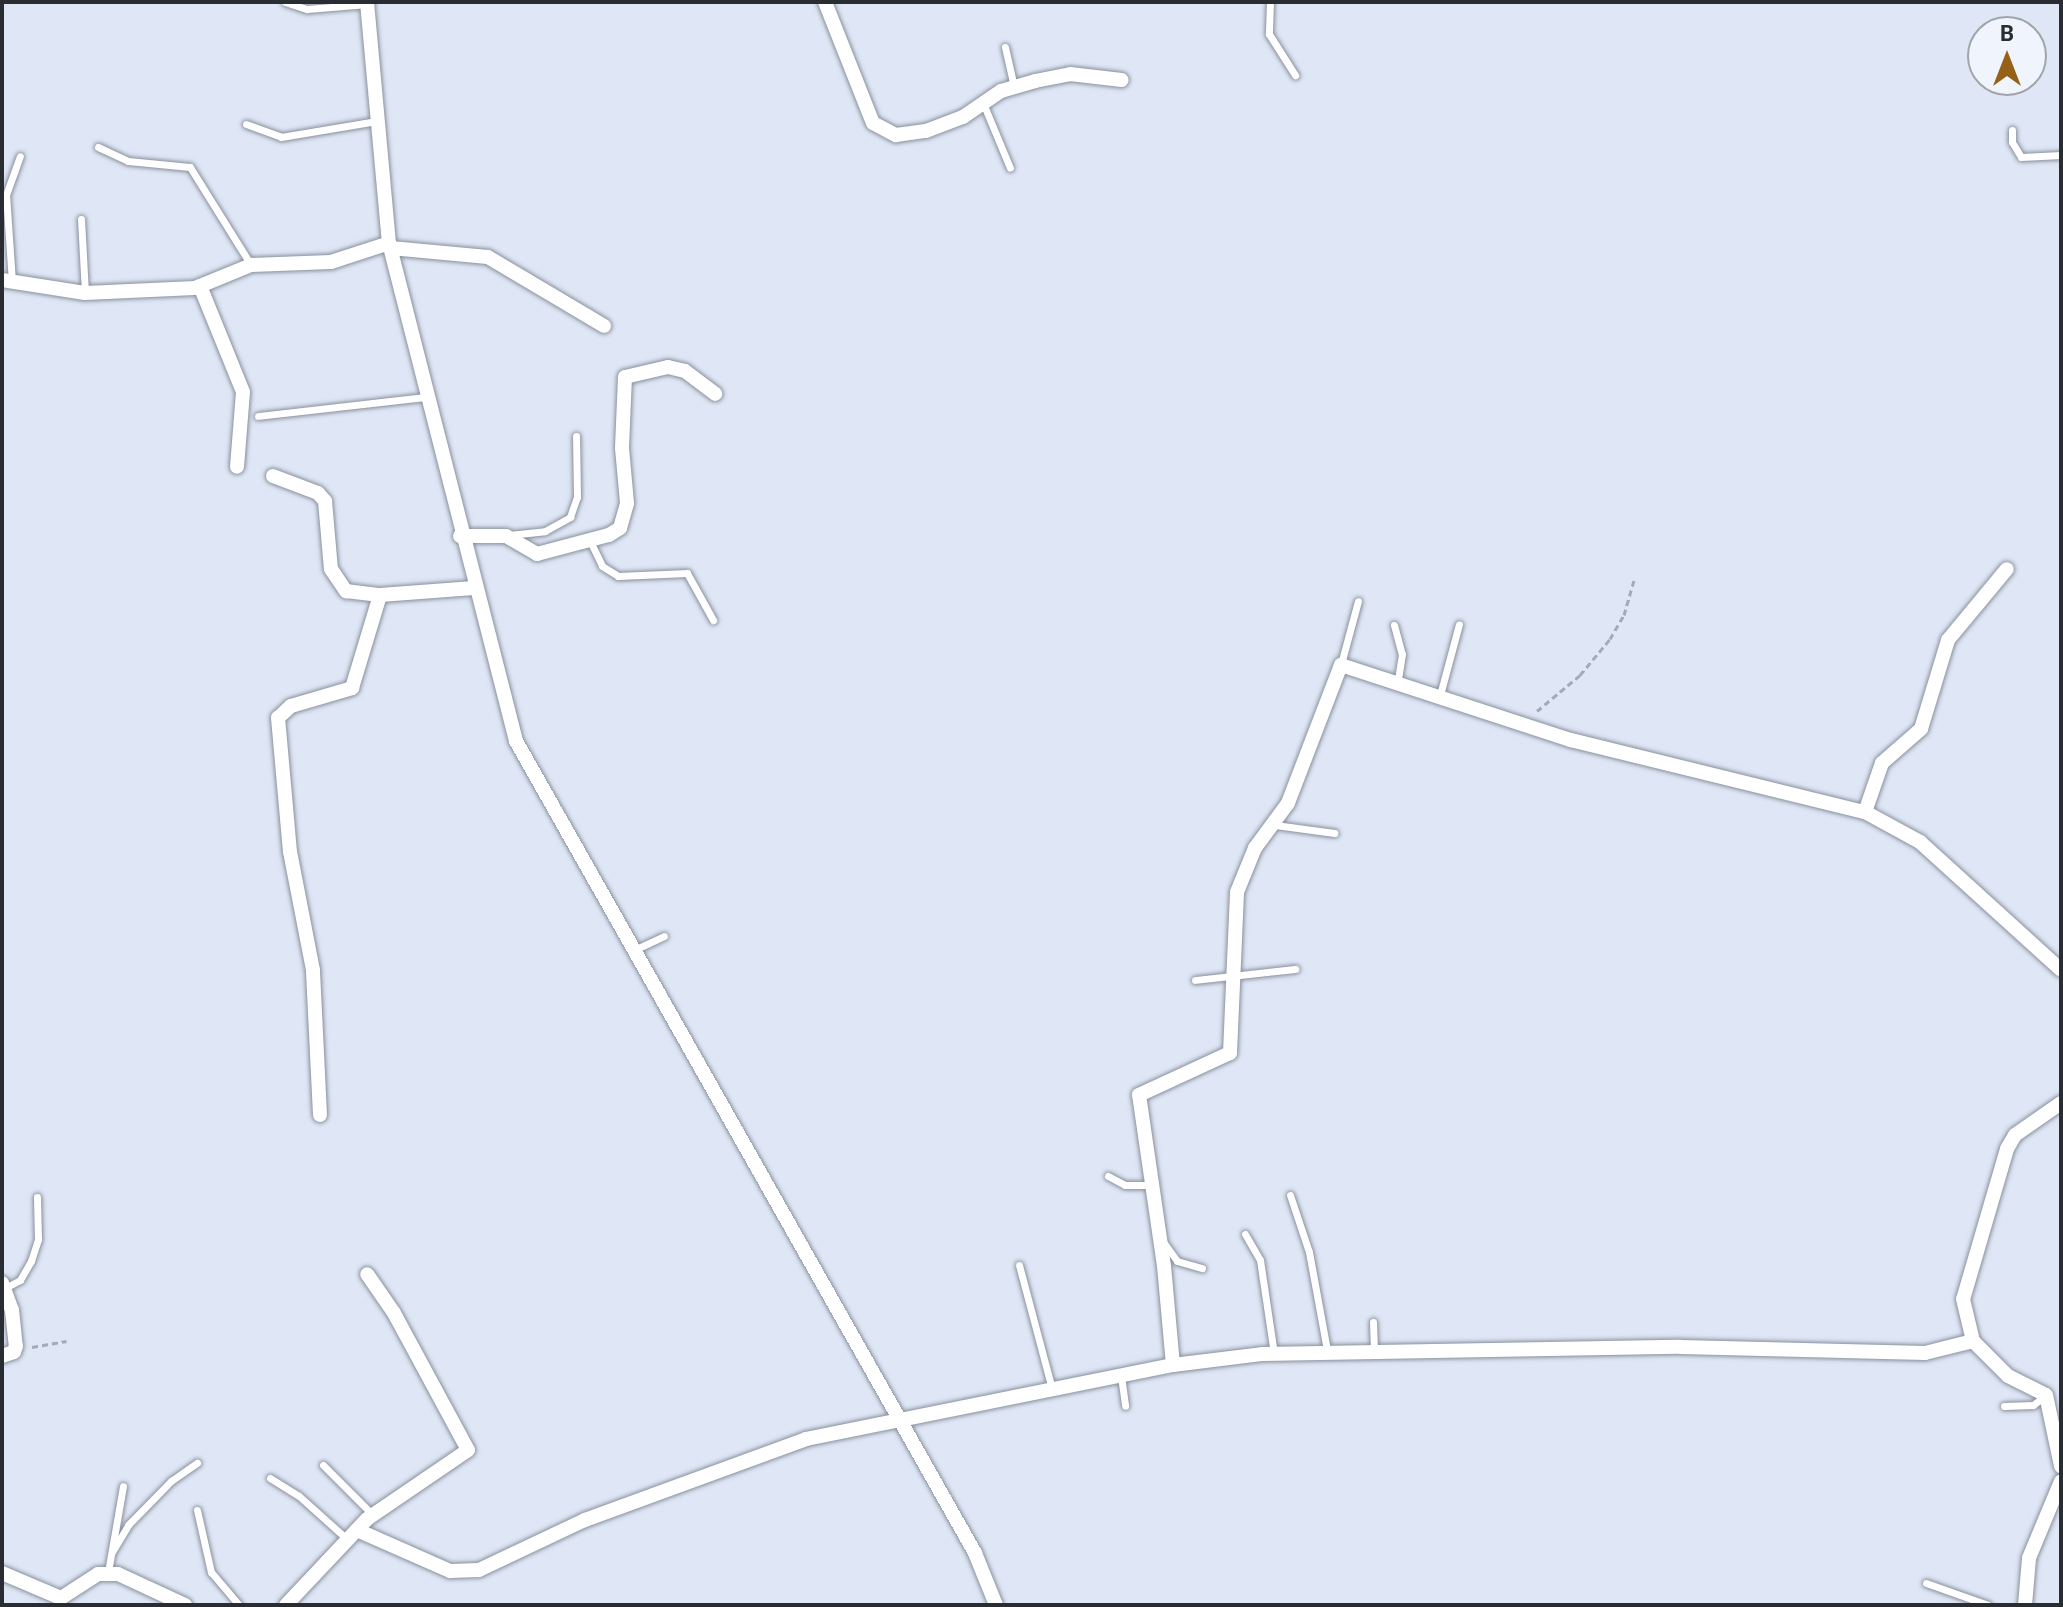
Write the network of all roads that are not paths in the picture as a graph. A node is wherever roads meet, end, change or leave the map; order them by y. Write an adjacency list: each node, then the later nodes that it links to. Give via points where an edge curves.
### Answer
1 (285, 2): 4 (lane, via 307,9)
2 (825, 2): 9 (street, via 873,123 881,129 896,135 926,131 963,117)
3 (1270, 2): 6 (lane, via 1269,34)
4 (368, 3): 10 (street)
5 (1005, 47): 8 (lane)
6 (1295, 75)
7 (1122, 80): 8 (street, via 1070,74)
8 (1014, 87): 9 (street)
9 (982, 101): 16 (lane)
10 (377, 121): 11 (lane, via 281,137); 18 (street)
11 (246, 124)
12 (2012, 130): 14 (lane, via 2021,157)
13 (98, 147): 19 (lane, via 128,161 190,167)
14 (2061, 155)
15 (20, 156): 20 (lane, via 6,195)
16 (1010, 168)
17 (81, 219): 22 (lane)
18 (390, 246): 19 (street, via 331,262); 23 (street, via 488,257); 25 (street, via 409,307)
19 (251, 265): 21 (street)
20 (7, 281): 22 (street)
21 (200, 286): 22 (street); 28 (street, via 243,392)
22 (85, 293)
23 (604, 326)
24 (715, 394): 32 (street, via 685,371 668,367 625,377 625,518 620,528)
25 (426, 397): 26 (lane); 30 (street)
26 (258, 416)
27 (576, 436): 31 (lane, via 577,497 570,517 545,531)
28 (237, 467)
29 (273, 476): 35 (street, via 318,493 325,501 335,581 346,591)
30 (460, 536): 31 (street); 34 (street)
31 (506, 536): 32 (street, via 537,554)
32 (591, 543): 37 (lane, via 602,566 618,576 687,573)
33 (2007, 569): 43 (street, via 1948,640 1921,729 1882,763)
34 (474, 588): 35 (street); 47 (street, via 516,741)
35 (380, 595): 53 (street, via 352,688 291,706 278,718 290,852 313,970)
36 (1358, 601): 40 (lane)
37 (713, 620)
38 (1459, 624): 42 (lane)
39 (1394, 625): 41 (lane, via 1402,654)
40 (1341, 665): 41 (street); 44 (street)
41 (1398, 680): 42 (street)
42 (1440, 695): 43 (street, via 1522,724)
43 (1865, 812): 49 (street, via 1920,842)
44 (1275, 825): 45 (lane); 50 (street, via 1255,848 1237,892)
45 (1334, 833)
46 (664, 936): 47 (lane)
47 (632, 950): 76 (street)
48 (1295, 969): 50 (lane)
49 (2061, 970)
50 (1233, 979): 51 (lane); 55 (street, via 1230,1053 1139,1095)
51 (1195, 980)
52 (2061, 1103): 65 (street, via 2015,1135 2007,1149 1966,1282 1964,1318)
53 (320, 1115)
54 (1108, 1176): 55 (lane, via 1125,1185)
55 (1151, 1185): 59 (street)
56 (1290, 1195): 66 (lane, via 1309,1252)
57 (37, 1197): 63 (lane, via 38,1239 31,1261 20,1280)
58 (1245, 1234): 68 (lane, via 1260,1260)
59 (1160, 1238): 61 (lane, via 1177,1261); 70 (street)
60 (1019, 1265): 72 (lane)
61 (1202, 1268)
62 (367, 1274): 84 (street, via 394,1313 468,1450)
63 (3, 1286): 69 (street, via 16,1346)
64 (1373, 1322): 67 (lane)
65 (1973, 1341): 67 (street, via 1925,1353 1681,1347); 73 (street, via 2008,1376)
66 (1327, 1350): 67 (street); 68 (street)
67 (1374, 1350)
68 (1274, 1354): 70 (street)
69 (2, 1356)
70 (1173, 1365): 71 (street)
71 (1121, 1376): 72 (street); 74 (lane)
72 (1052, 1389): 76 (street)
73 (2046, 1395): 75 (lane, via 2033,1405); 79 (street)
74 (1125, 1406)
75 (2004, 1406)
76 (898, 1419): 85 (street, via 777,1447 585,1520 479,1570 450,1571); 94 (street, via 975,1553)
77 (197, 1463): 86 (lane, via 128,1525)
78 (323, 1465): 84 (lane)
79 (2061, 1466)
80 (270, 1478): 85 (lane)
81 (2061, 1485): 96 (street, via 2029,1558)
82 (123, 1486): 86 (lane)
83 (197, 1510): 92 (lane, via 211,1572)
84 (373, 1515): 85 (street)
85 (352, 1535): 93 (street)
86 (112, 1552): 87 (lane)
87 (108, 1572): 90 (street); 91 (street)
88 (2, 1573): 90 (street)
89 (1926, 1583): 95 (lane)
90 (69, 1600)
91 (185, 1605)
92 (239, 1605)
93 (286, 1605)
94 (996, 1605)
95 (1988, 1605)
96 (2025, 1605)

